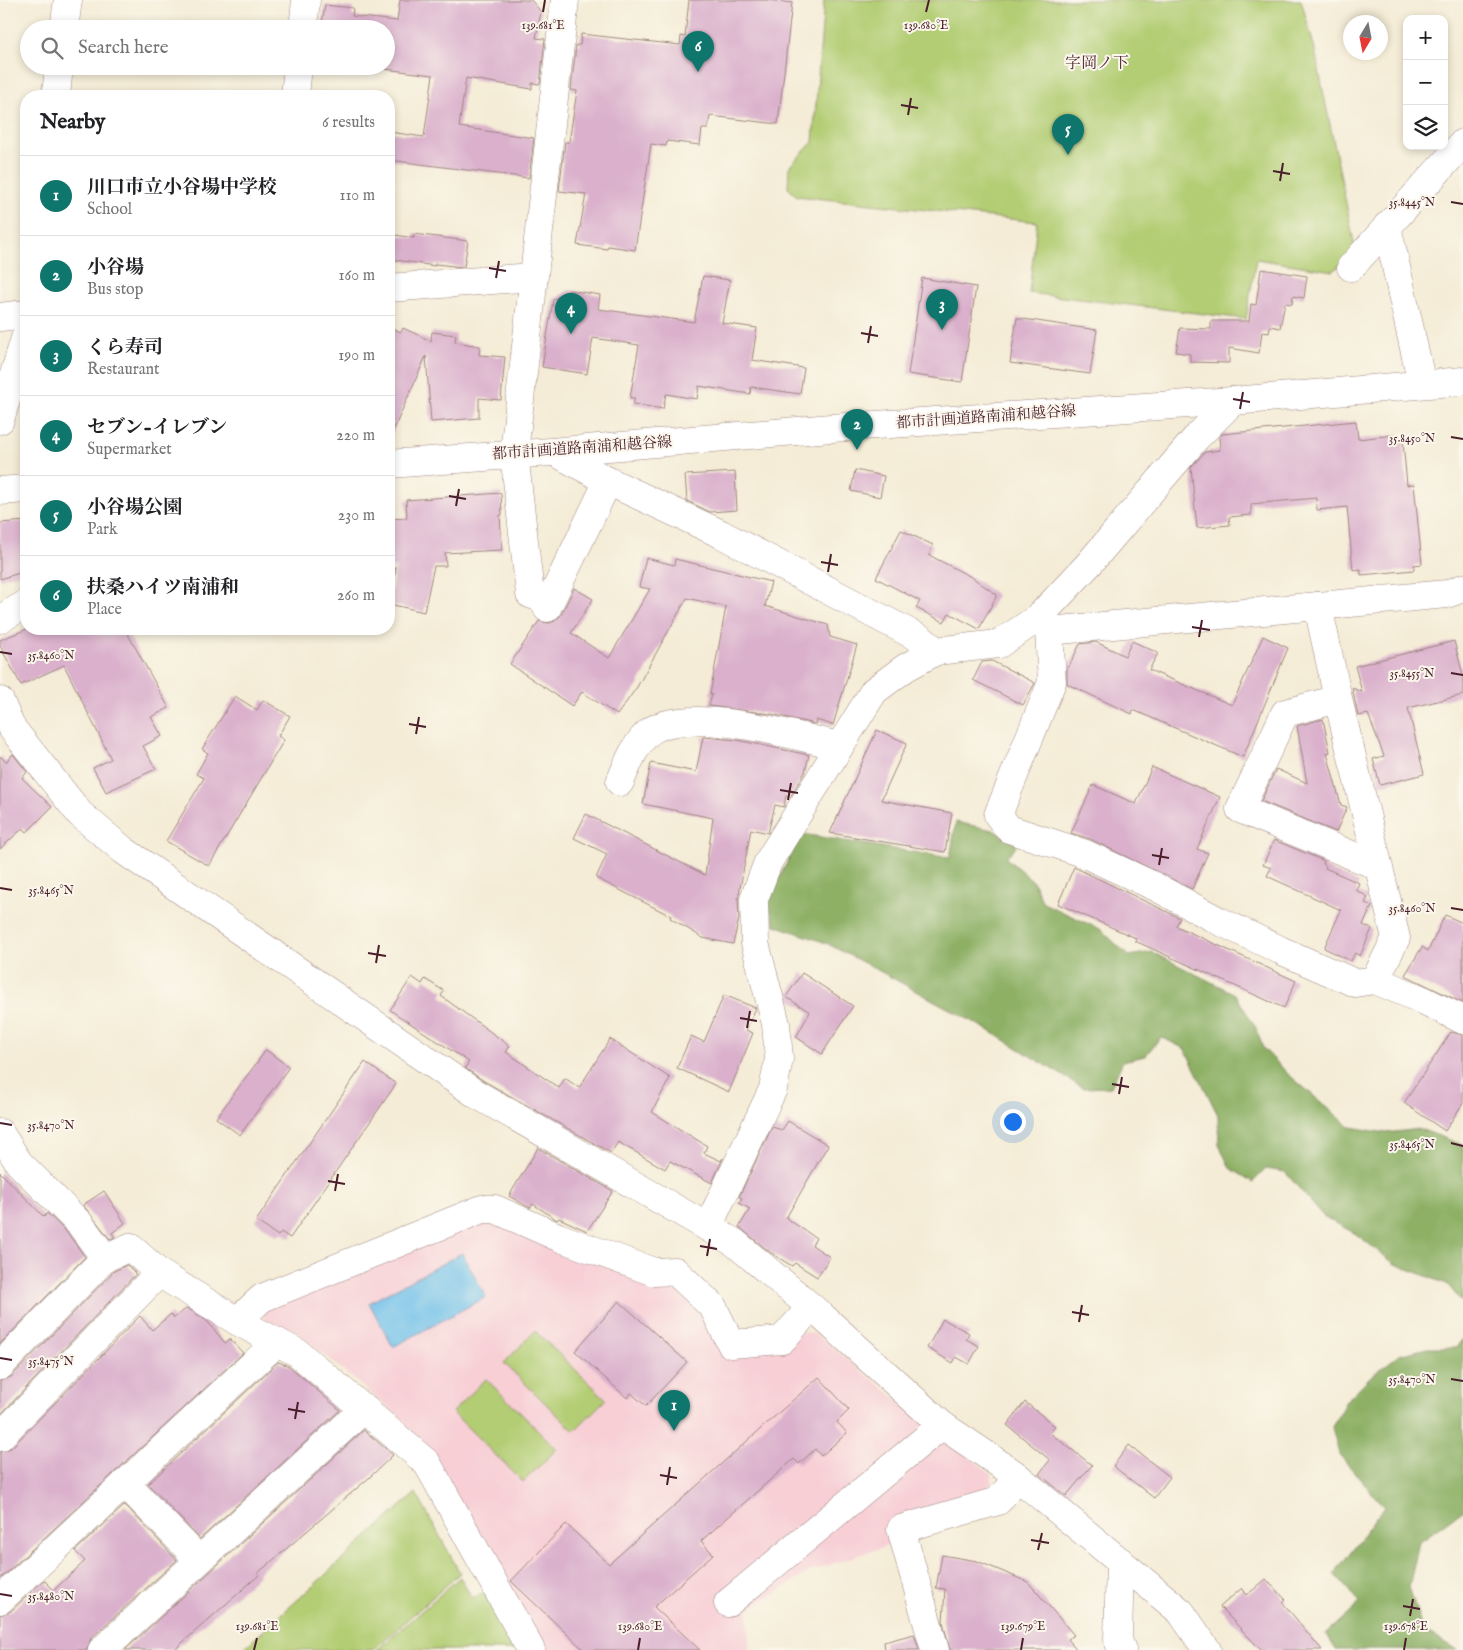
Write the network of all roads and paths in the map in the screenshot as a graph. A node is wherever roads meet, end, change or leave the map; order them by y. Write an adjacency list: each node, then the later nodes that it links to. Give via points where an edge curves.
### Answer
1 (68, 0): 4 (street)
2 (306, 0): 5 (street)
3 (566, 0): 13 (street)
4 (65, 20)
5 (304, 20)
6 (59, 75): 8 (street)
7 (297, 75): 9 (street)
8 (57, 90)
9 (296, 90)
10 (1463, 143): 11 (street)
11 (1387, 226): 12 (street); 19 (street)
12 (1351, 267)
13 (533, 277): 14 (street); 23 (street)
14 (395, 288)
15 (20, 315): 16 (street)
16 (0, 317)
17 (20, 355): 21 (street)
18 (1463, 381): 19 (street, 都市計画道路南浦和越谷線)
19 (1422, 384): 20 (street, 都市計画道路南浦和越谷線)
20 (1233, 401): 22 (street, 都市計画道路南浦和越谷線, via 841,427); 32 (street, via 1196,438 1088,564)
21 (0, 420)
22 (554, 452): 23 (street, 都市計画道路南浦和越谷線); 25 (street)
23 (514, 453): 24 (street, 都市計画道路南浦和越谷線); 25 (street, via 530,594 548,604)
24 (395, 463)
25 (608, 481): 33 (street, via 720,534 921,638)
26 (20, 489): 27 (street)
27 (0, 491)
28 (1463, 588): 29 (street, via 1447,594)
29 (1318, 606): 32 (street); 34 (street)
30 (20, 607): 31 (street)
31 (0, 619)
32 (1044, 624): 33 (street, via 998,644); 39 (street, via 1052,682 998,814 1009,829 1083,854 1156,887 1226,925 1355,983)
33 (936, 652): 36 (street, via 905,668 874,692)
34 (1338, 699): 38 (street); 38 (street, via 1285,713 1240,809)
35 (0, 701): 42 (street, via 11,727 80,814 123,850 476,1094)
36 (839, 746): 37 (street, via 771,730 700,720 672,721 647,734 629,759); 42 (street, via 768,862 754,900 756,943 776,1024 779,1059 773,1089)
37 (620, 782)
38 (1378, 866): 39 (street, via 1396,938)
39 (1375, 980): 40 (street)
40 (1463, 1020)
41 (0, 1133): 43 (street, via 19,1163 80,1224)
42 (708, 1228): 45 (street, via 735,1243)
43 (105, 1258): 44 (street, via 130,1247); 48 (street)
44 (159, 1273): 46 (street); 51 (street)
45 (811, 1307): 46 (street, via 782,1340 731,1344 713,1307 675,1271 654,1272 558,1237 495,1209 482,1209 262,1298); 50 (street)
46 (237, 1321): 47 (street)
47 (277, 1342): 49 (street, via 298,1353); 53 (street)
48 (0, 1366)
49 (365, 1408): 54 (street); 59 (street, via 427,1463)
50 (942, 1425): 52 (street); 57 (street)
51 (0, 1437)
52 (1018, 1478): 55 (street); 60 (street, via 998,1501 901,1529)
53 (125, 1483): 54 (street); 56 (street)
54 (199, 1560): 58 (street)
55 (1120, 1561): 61 (street, via 1118,1640); 62 (street, via 1181,1612)
56 (0, 1600)
57 (728, 1603)
58 (102, 1650)
59 (530, 1650)
60 (935, 1650)
61 (1122, 1650)
62 (1207, 1650)

